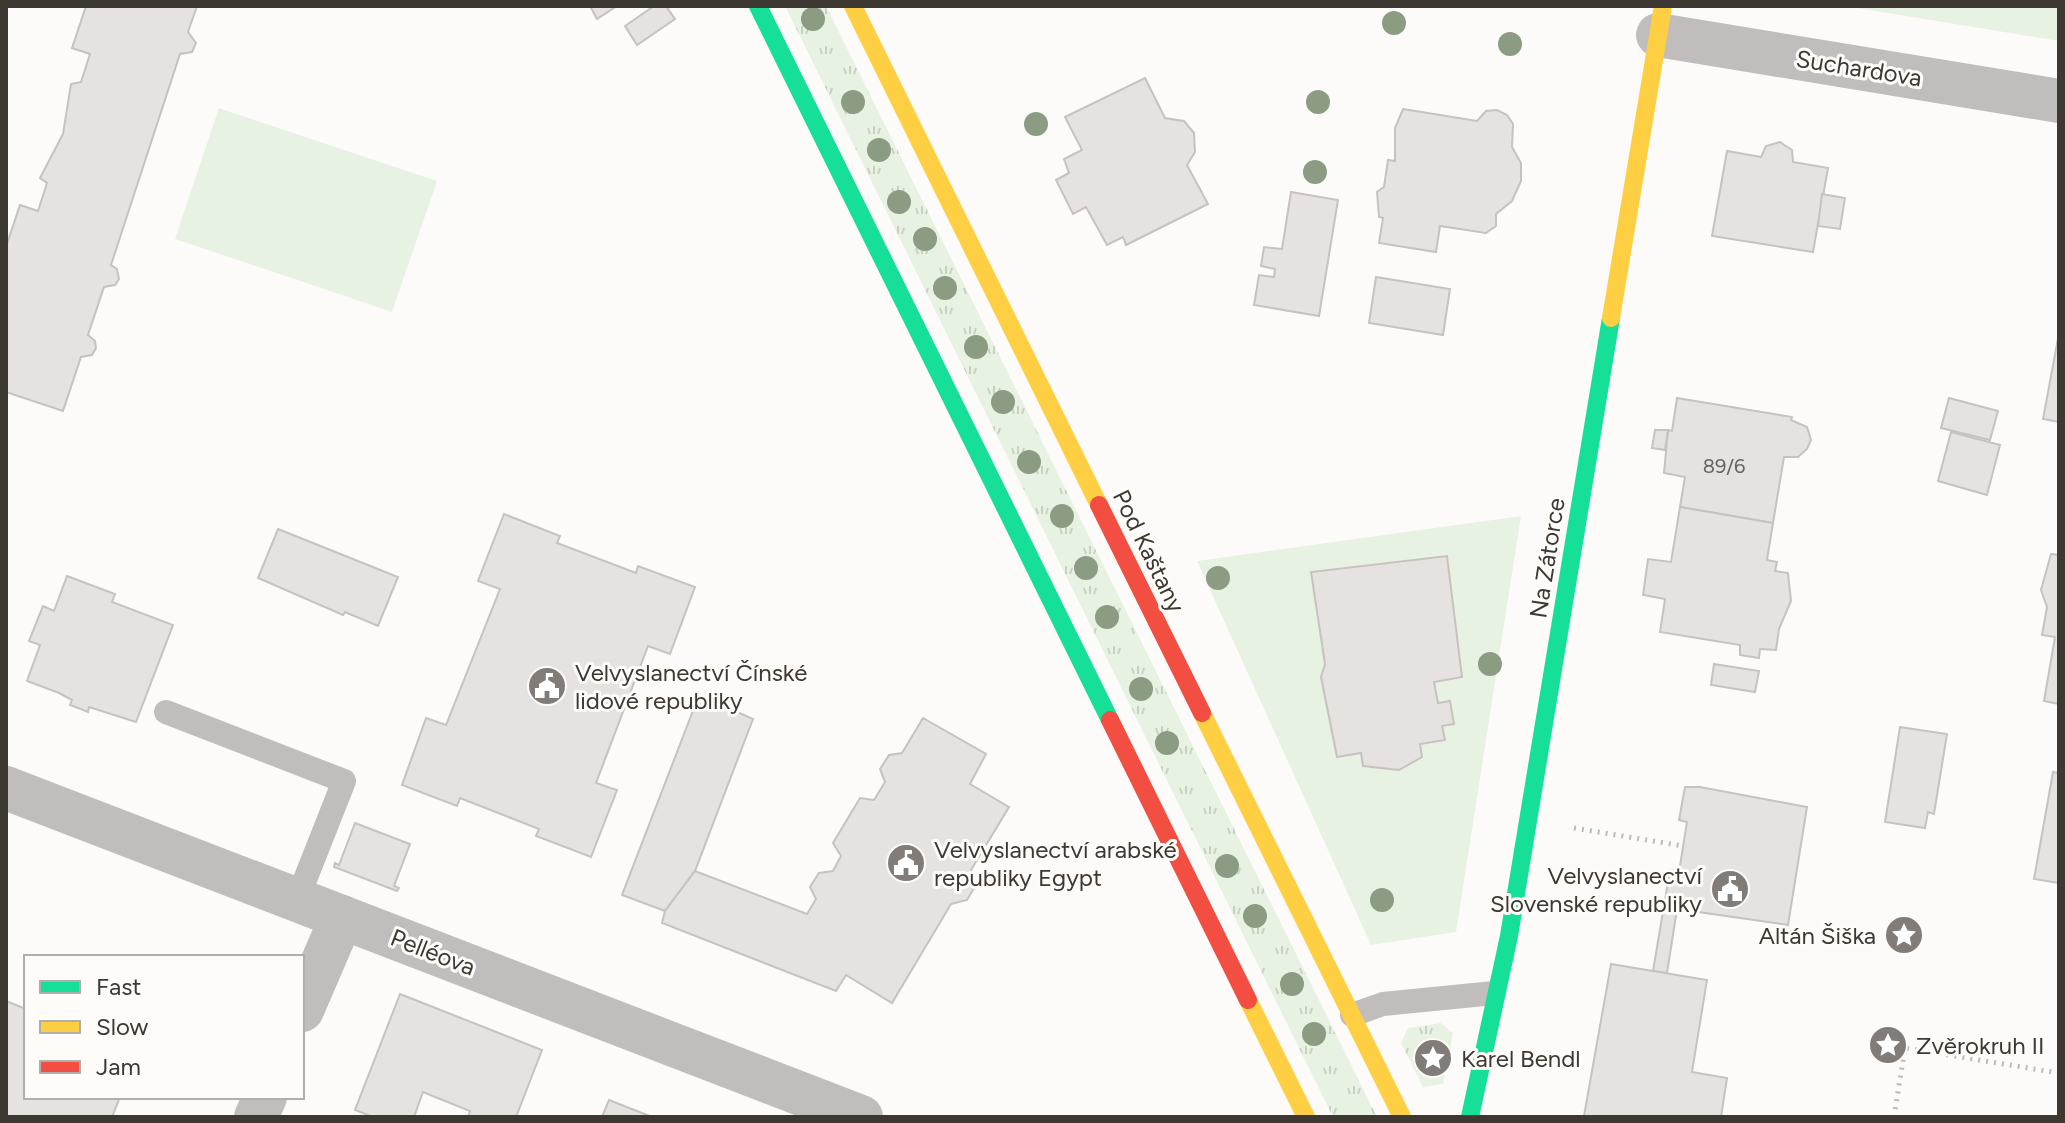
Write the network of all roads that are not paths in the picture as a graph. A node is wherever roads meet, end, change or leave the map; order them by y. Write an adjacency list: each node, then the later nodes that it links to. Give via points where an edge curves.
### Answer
1 (758, 6): 13 (main road)
2 (853, 6): 11 (main road, Pod Kaštany)
3 (1661, 21): 4 (street, Suchardova); 9 (main road, Na Zátorce, via 1509,936)
4 (2059, 101)
5 (166, 712): 7 (lane, via 344,781)
6 (6, 788): 7 (street, Pelléova)
7 (297, 900): 8 (street, Pelléova)
8 (342, 917): 10 (street); 12 (street, Pelléova)
9 (1494, 993): 11 (lane, via 1383,1004); 15 (main road, Na Zátorce)
10 (304, 1005)
11 (1352, 1015): 14 (main road, Pod Kaštany)
12 (861, 1117)
13 (1306, 1117)
14 (1402, 1117)
15 (1470, 1117)

